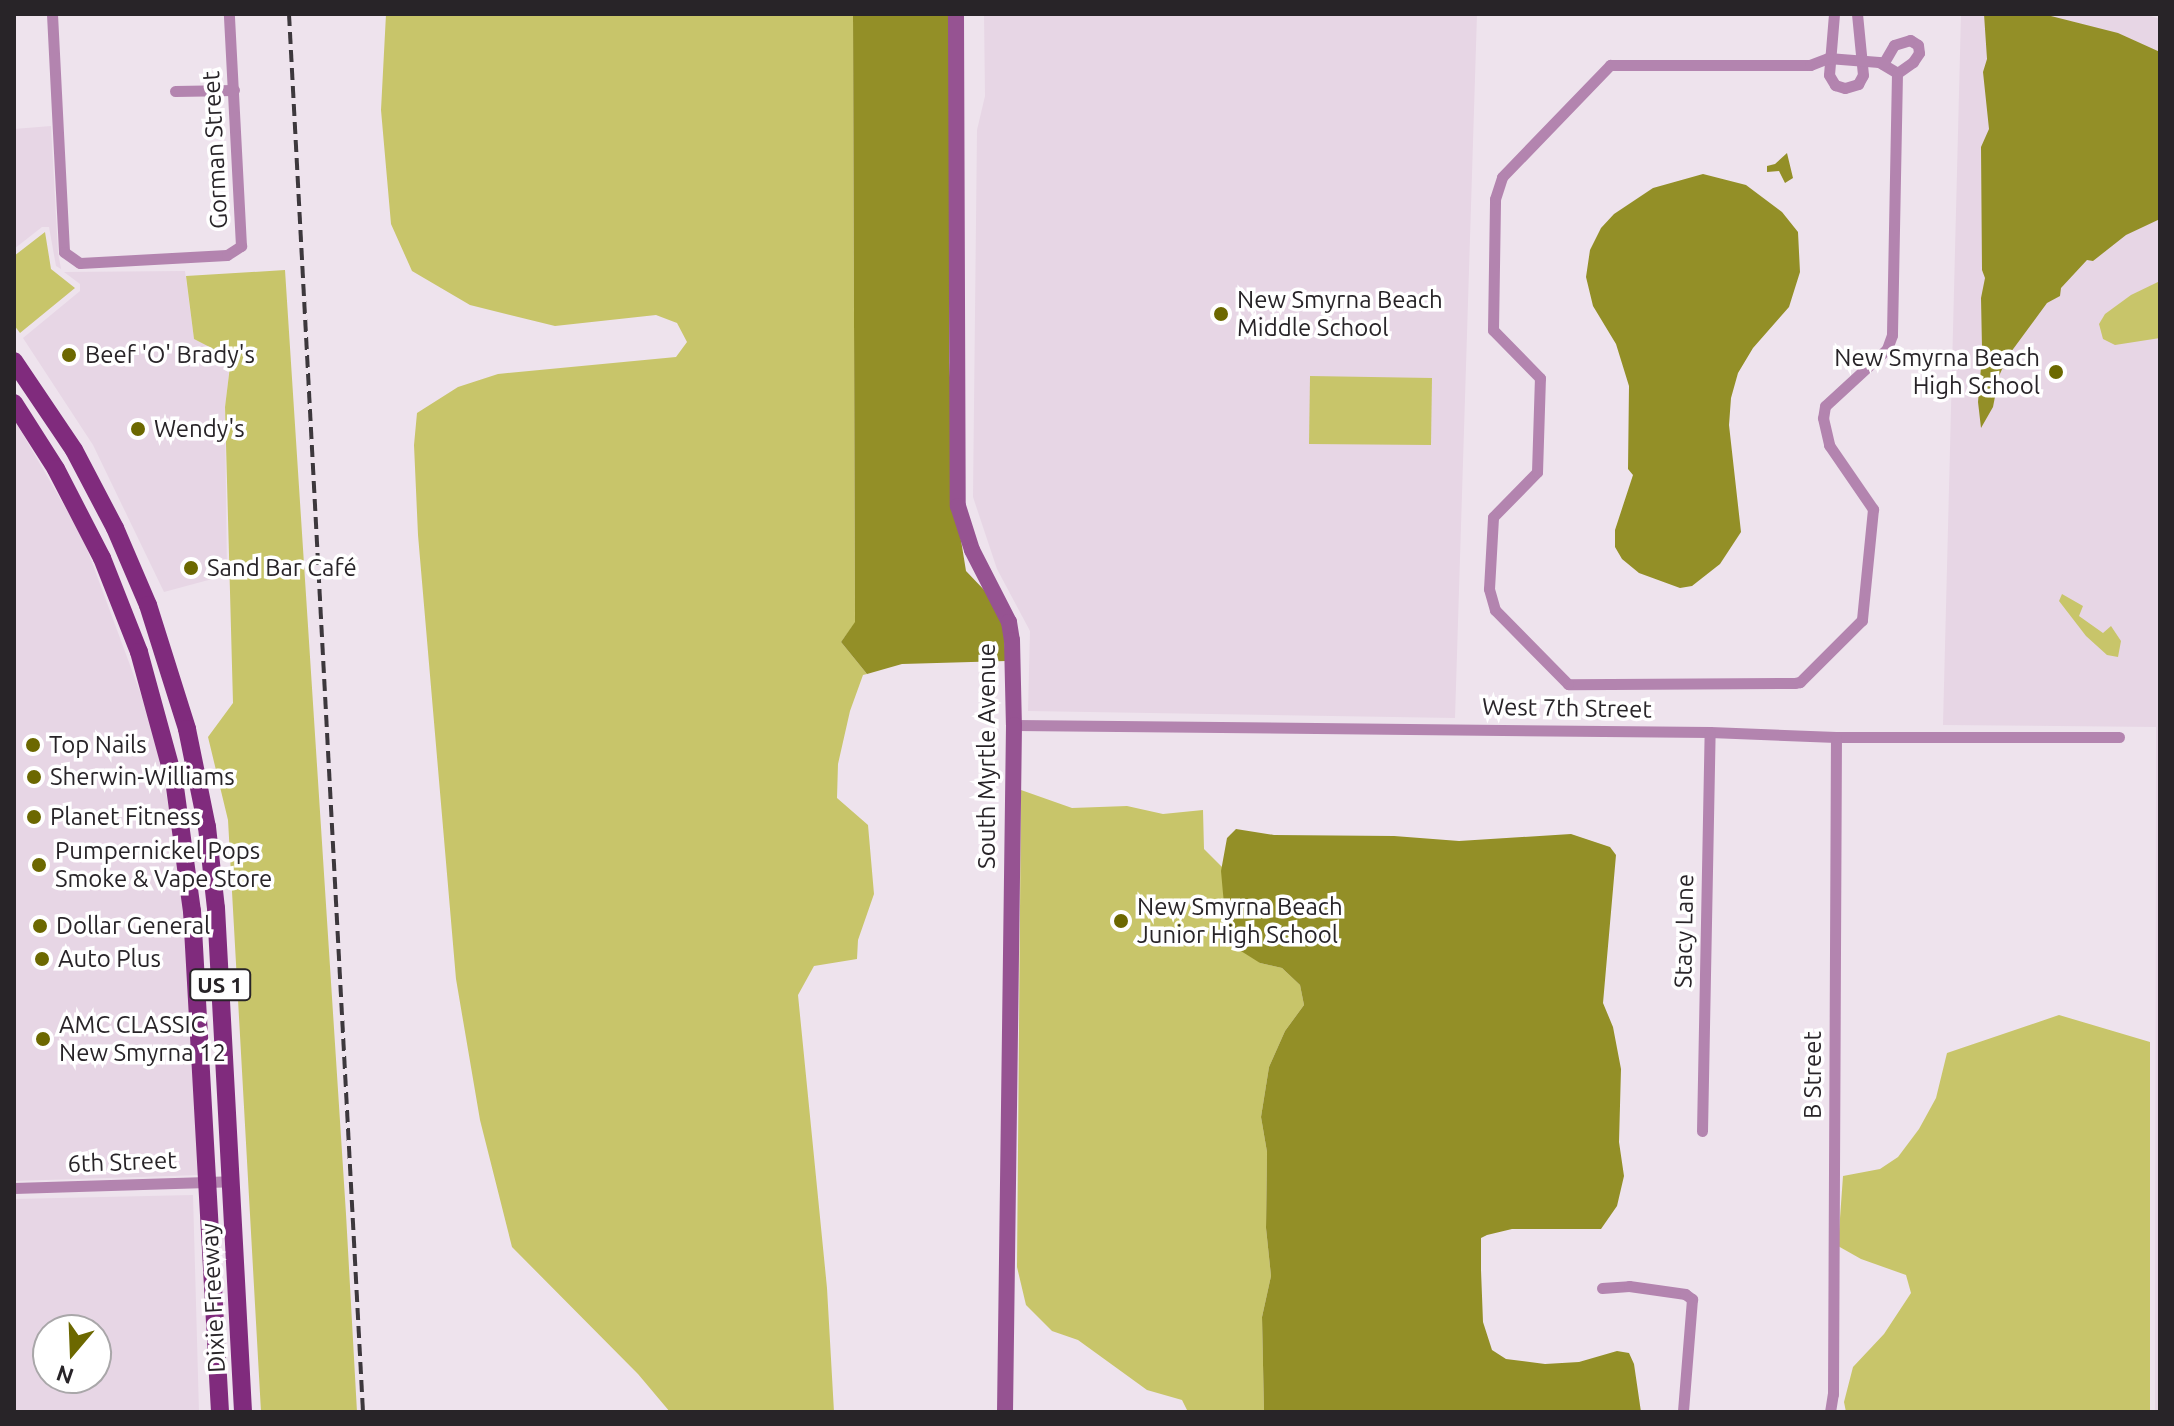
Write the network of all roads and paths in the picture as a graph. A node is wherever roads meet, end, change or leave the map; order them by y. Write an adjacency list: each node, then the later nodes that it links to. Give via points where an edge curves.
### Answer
1 (52, 14): 10 (street, Gorman Street, via 64,252 70,259 80,263 227,255 241,246)
2 (229, 14): 10 (street, Gorman Street)
3 (956, 14): 18 (street, South Myrtle Avenue, via 958,506 972,550 1009,622)
4 (1834, 14): 6 (street)
5 (1857, 14): 7 (street)
6 (1828, 58): 7 (street); 7 (street, via 1831,80 1845,88 1862,78); 9 (street, via 1810,65 1610,65 1502,177 1495,199 1493,330 1540,378 1537,472 1493,517 1489,589 1495,610 1568,684 1795,683 1862,620 1873,509 1829,445 1823,418 1825,406 1887,349 1892,335)
7 (1860, 58): 8 (street)
8 (1883, 64): 9 (street); 9 (street, via 1894,45 1910,40 1918,45 1913,62)
9 (1897, 73)
10 (234, 90): 11 (street)
11 (175, 91)
12 (14, 361): 14 (main road, US 1)
13 (14, 403): 15 (main road, US 1)
14 (53, 418): 15 (street); 16 (main road, US 1)
15 (33, 431): 17 (main road, US 1)
16 (96, 491): 17 (street); 19 (main road, US 1, via 148,605)
17 (75, 504): 20 (main road, US 1, via 123,610)
18 (1014, 725): 21 (street, West 7th Street); 33 (street, South Myrtle Avenue)
19 (187, 729): 20 (street); 24 (main road, US 1, via 207,827)
20 (163, 731): 25 (main road, US 1, via 189,870)
21 (1710, 732): 22 (street, West 7th Street); 26 (street, Stacy Lane)
22 (1836, 737): 23 (street, West 7th Street); 35 (street, B Street)
23 (2119, 737)
24 (219, 954): 25 (street); 27 (main road, US 1)
25 (195, 956): 28 (main road, US 1)
26 (1702, 1131)
27 (231, 1181): 28 (street, 6th Street); 32 (main road, Dixie Freeway / US 1)
28 (207, 1182): 29 (street, 6th Street); 31 (main road, Dixie Freeway / US 1)
29 (14, 1188)
30 (1602, 1288): 34 (street, via 1629,1286 1692,1299)
31 (220, 1412)
32 (243, 1412)
33 (1005, 1412)
34 (1683, 1412)
35 (1830, 1412)

